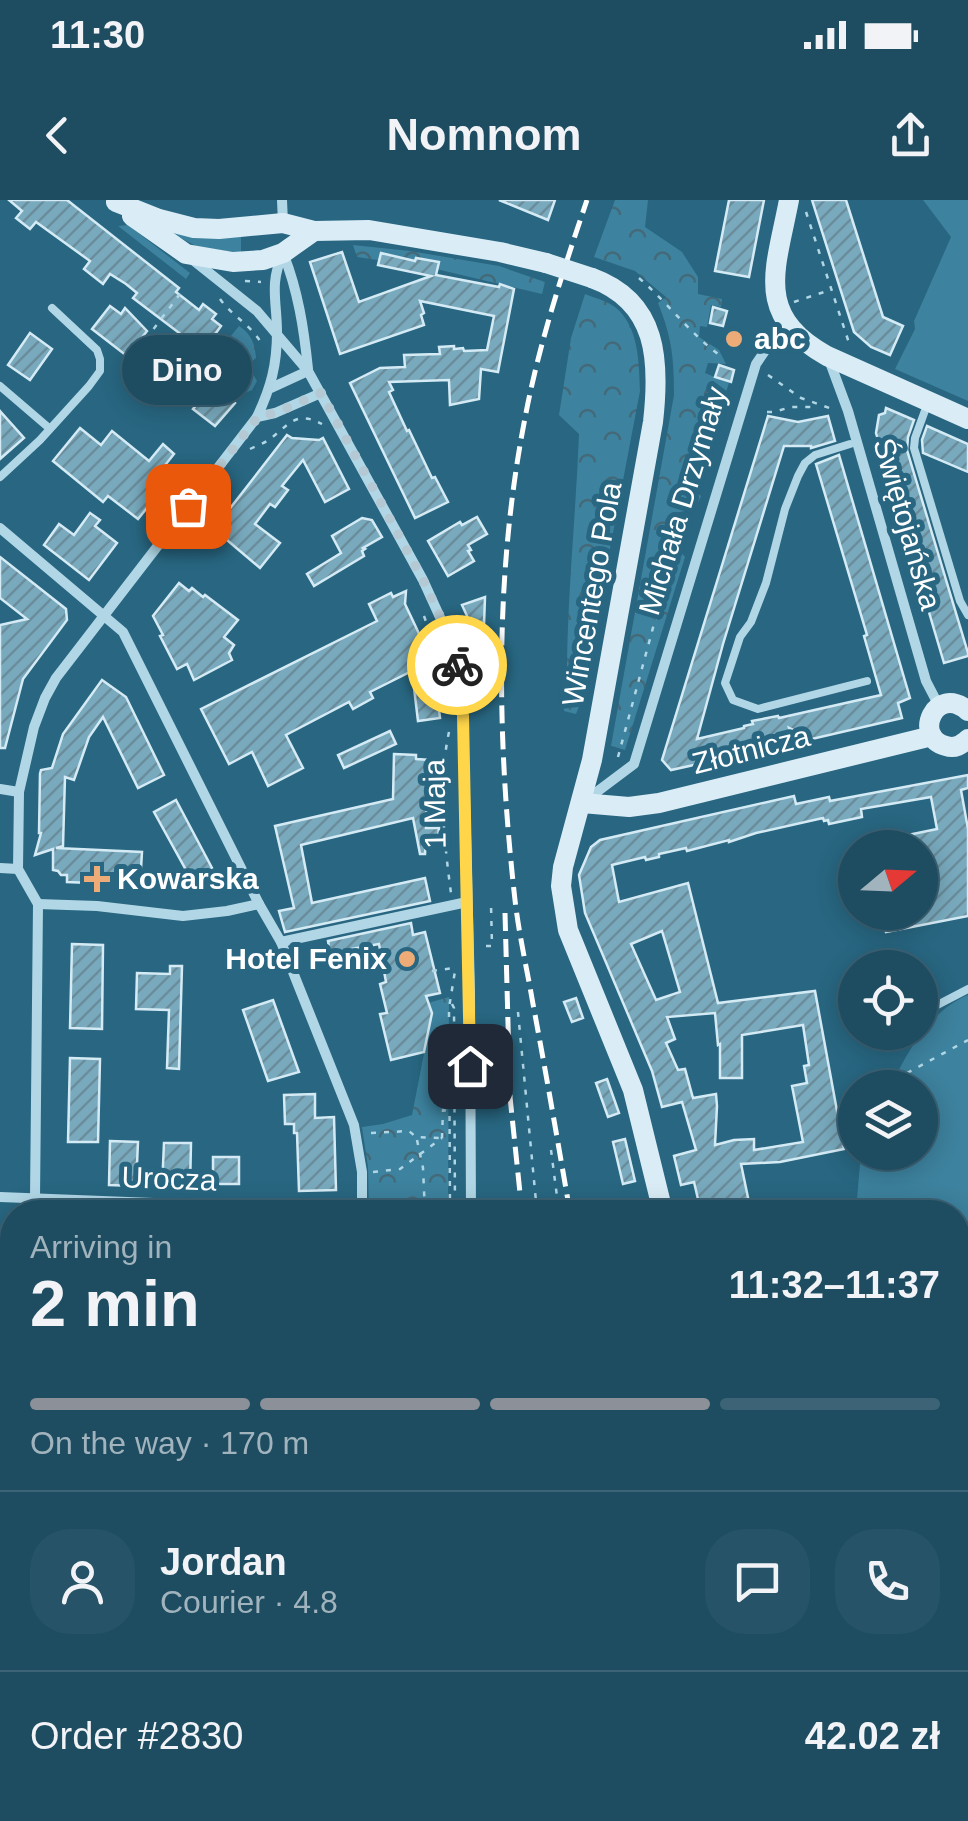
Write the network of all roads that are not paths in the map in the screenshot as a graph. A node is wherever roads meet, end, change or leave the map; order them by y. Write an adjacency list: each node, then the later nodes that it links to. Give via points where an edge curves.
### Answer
1 (282, 200): 4 (street, 1 Maja)
2 (115, 201): 4 (street, Wincentego Pola, via 194,228); 7 (street)
3 (797, 205): 9 (street, via 774,280)
4 (282, 223): 5 (street, Wincentego Pola); 6 (street, 1 Maja)
5 (314, 232): 6 (street); 32 (street, Wincentego Pola, bridge, via 369,230 546,263 622,292 640,313 652,347 653,422)
6 (283, 253): 7 (street, via 233,262); 10 (street, 1 Maja, via 274,287); 12 (street, 1 Maja, via 294,278)
7 (186, 254): 10 (street)
8 (52, 308): 19 (lane, via 97,350 100,371)
9 (787, 326): 11 (street); 32 (street, Michała Drzymały, via 756,364 634,764)
10 (277, 332): 12 (street, 1 Maja); 14 (street)
11 (827, 356): 16 (street); 26 (street, Świętojańska)
12 (308, 371): 14 (street); 15 (street, 1 Maja)
13 (0, 386): 19 (lane)
14 (271, 388): 17 (street)
15 (321, 393): 17 (street); 35 (street, 1 Maja, via 423,580 456,660)
16 (929, 401): 18 (street); 23 (lane, via 914,448)
17 (258, 417): 24 (street)
18 (968, 418)
19 (50, 428): 21 (lane)
20 (850, 444): 25 (lane, via 815,455 798,476 766,582 724,683 733,700 758,709)
21 (0, 477)
22 (0, 528): 24 (street)
23 (968, 615)
24 (104, 616): 31 (street, via 45,698); 37 (street, via 122,632)
25 (866, 681)
26 (939, 706): 27 (street, via 957,704); 28 (street, via 930,720)
27 (968, 711)
28 (932, 736): 29 (street, via 943,746); 32 (street, Złotnicza, via 659,803)
29 (966, 745)
30 (0, 789): 31 (street)
31 (19, 792): 34 (street)
32 (582, 803): 46 (street, Wincentego Pola, via 563,868 564,912 632,1090)
33 (0, 868): 34 (street)
34 (18, 869): 36 (street)
35 (467, 902): 38 (street); 45 (street, 1 Maja)
36 (38, 904): 37 (street, via 183,916); 42 (street)
37 (258, 904): 38 (street)
38 (281, 942): 44 (street, via 354,1124)
39 (968, 989): 40 (lane)
40 (938, 1005)
41 (0, 1197): 42 (street, Urocza)
42 (35, 1198): 43 (street, Urocza)
43 (64, 1200)
44 (362, 1200)
45 (472, 1200)
46 (659, 1200)

